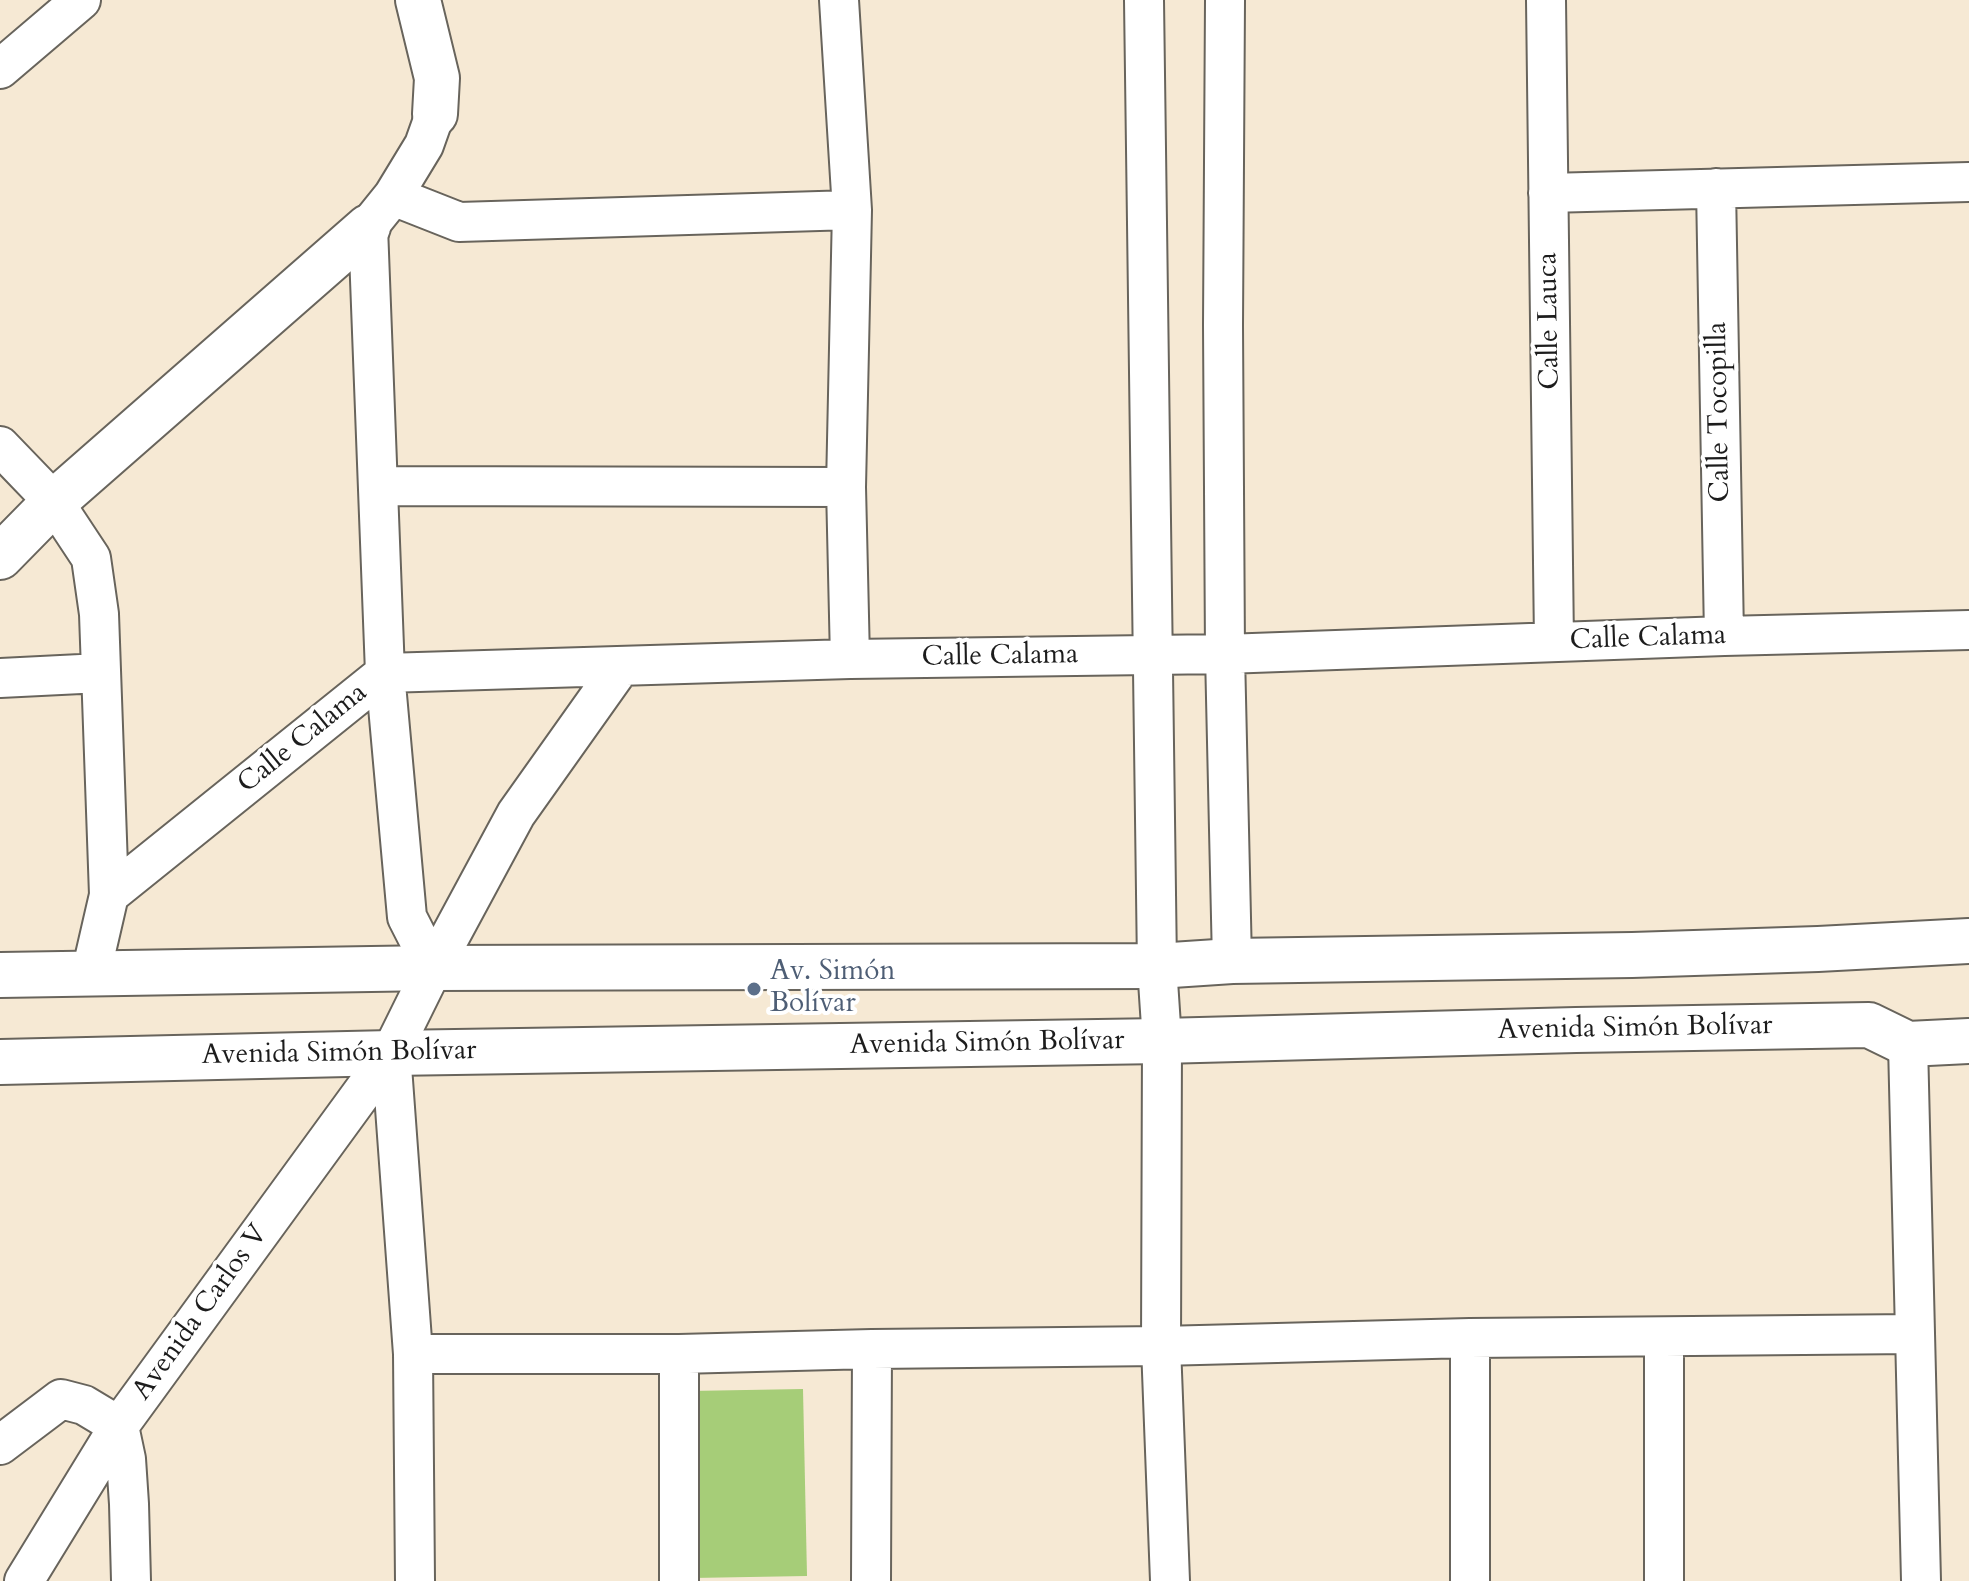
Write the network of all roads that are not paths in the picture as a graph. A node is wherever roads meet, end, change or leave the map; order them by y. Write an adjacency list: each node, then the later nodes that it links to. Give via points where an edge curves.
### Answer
1 (81, 0): 7 (street)
2 (418, 0): 8 (street, via 437,78)
3 (839, 0): 12 (street)
4 (1144, 0): 23 (street)
5 (1225, 0): 22 (street)
6 (1546, 0): 11 (street, Calle Lauca)
7 (0, 69)
8 (435, 114): 13 (street, via 424,145)
9 (1969, 182): 10 (street)
10 (1716, 188): 11 (street); 20 (street, Calle Tocopilla)
11 (1548, 193): 21 (street, Calle Lauca)
12 (852, 210): 13 (street, via 459,222); 16 (street)
13 (380, 211): 15 (street); 17 (street)
14 (0, 446): 17 (street)
15 (378, 486): 16 (street); 27 (street)
16 (846, 487): 24 (street)
17 (54, 502): 18 (street); 26 (street, via 91,558)
18 (0, 557)
19 (1969, 630): 20 (street, Calle Calama)
20 (1724, 636): 21 (street, Calle Calama)
21 (1554, 642): 22 (street, Calle Calama)
22 (1225, 654): 23 (street, Calle Calama); 31 (street)
23 (1153, 655): 24 (street, Calle Calama); 32 (street)
24 (850, 659): 25 (street, Calle Calama)
25 (621, 666): 27 (street, Calle Calama); 33 (street, Avenida Carlos V, via 516,814)
26 (101, 673): 28 (street); 29 (street)
27 (385, 673): 29 (street, Calle Calama); 33 (street, via 407,917)
28 (0, 678)
29 (109, 895): 34 (street)
30 (1969, 941): 31 (street, via 1632,955)
31 (1232, 961): 32 (street)
32 (1157, 966): 33 (street); 36 (street)
33 (433, 968): 34 (street); 39 (street, Avenida Carlos V)
34 (91, 973): 35 (street)
35 (0, 975)
36 (1162, 1041): 38 (street, Avenida Simón Bolívar, via 1869,1025); 39 (street, Avenida Simón Bolívar); 44 (street)
37 (1969, 1041): 38 (street, Avenida Simón Bolívar)
38 (1908, 1044): 41 (street)
39 (391, 1053): 40 (street, Avenida Simón Bolívar); 46 (street); 48 (street, Avenida Carlos V)
40 (0, 1062)
41 (1914, 1334): 42 (street); 58 (street)
42 (1664, 1337): 43 (street); 57 (street)
43 (1470, 1338): 44 (street); 56 (street)
44 (1161, 1346): 45 (street); 55 (street)
45 (872, 1349): 47 (street); 54 (street)
46 (413, 1354): 47 (street); 52 (street)
47 (679, 1354): 53 (street)
48 (119, 1426): 49 (street, via 84,1405 61,1399); 50 (street, Avenida Carlos V); 51 (street, via 126,1459)
49 (0, 1445)
50 (24, 1581)
51 (131, 1581)
52 (415, 1581)
53 (679, 1581)
54 (871, 1581)
55 (1170, 1581)
56 (1470, 1581)
57 (1664, 1581)
58 (1921, 1581)

